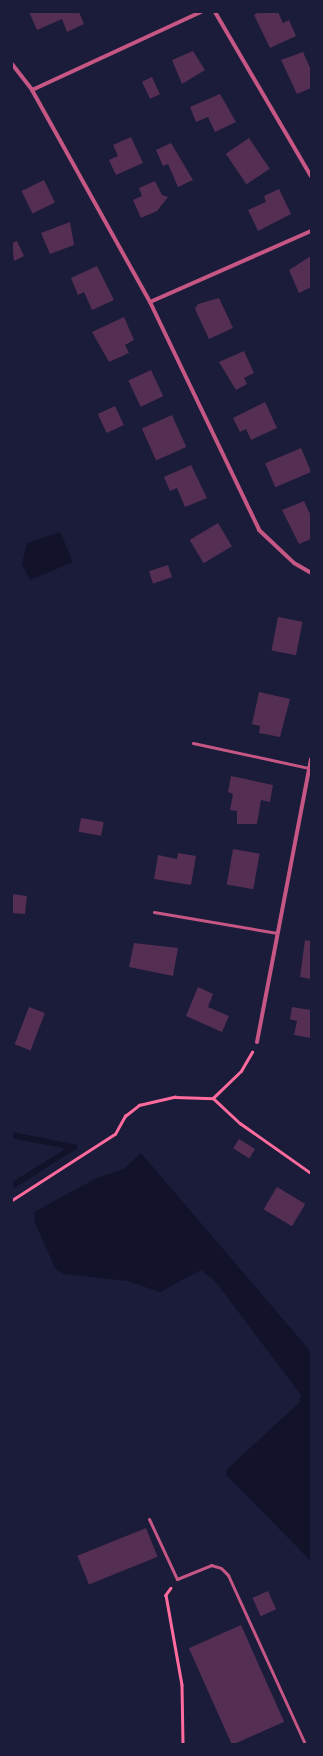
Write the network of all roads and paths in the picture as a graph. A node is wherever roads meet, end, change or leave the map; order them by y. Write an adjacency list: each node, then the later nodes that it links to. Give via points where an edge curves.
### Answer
1 (201, 12): 4 (street)
2 (215, 12): 5 (street)
3 (12, 64): 4 (street)
4 (32, 90): 7 (street)
5 (311, 176)
6 (311, 231): 7 (street)
7 (150, 302): 8 (street, via 259,530 294,563)
8 (311, 573)
9 (193, 743): 11 (lane)
10 (311, 760): 11 (street)
11 (309, 768): 13 (street)
12 (154, 912): 13 (lane)
13 (277, 933): 14 (street)
14 (258, 1042): 15 (path, via 241,1071)
15 (213, 1098): 16 (path, via 240,1123); 17 (path, via 175,1097 139,1105 125,1116 115,1134)
16 (311, 1173)
17 (12, 1200)
18 (150, 1519): 19 (lane)
19 (177, 1579): 20 (path, via 166,1594 182,1685); 21 (lane, via 211,1566 221,1568 228,1575)
20 (183, 1744)
21 (305, 1744)

